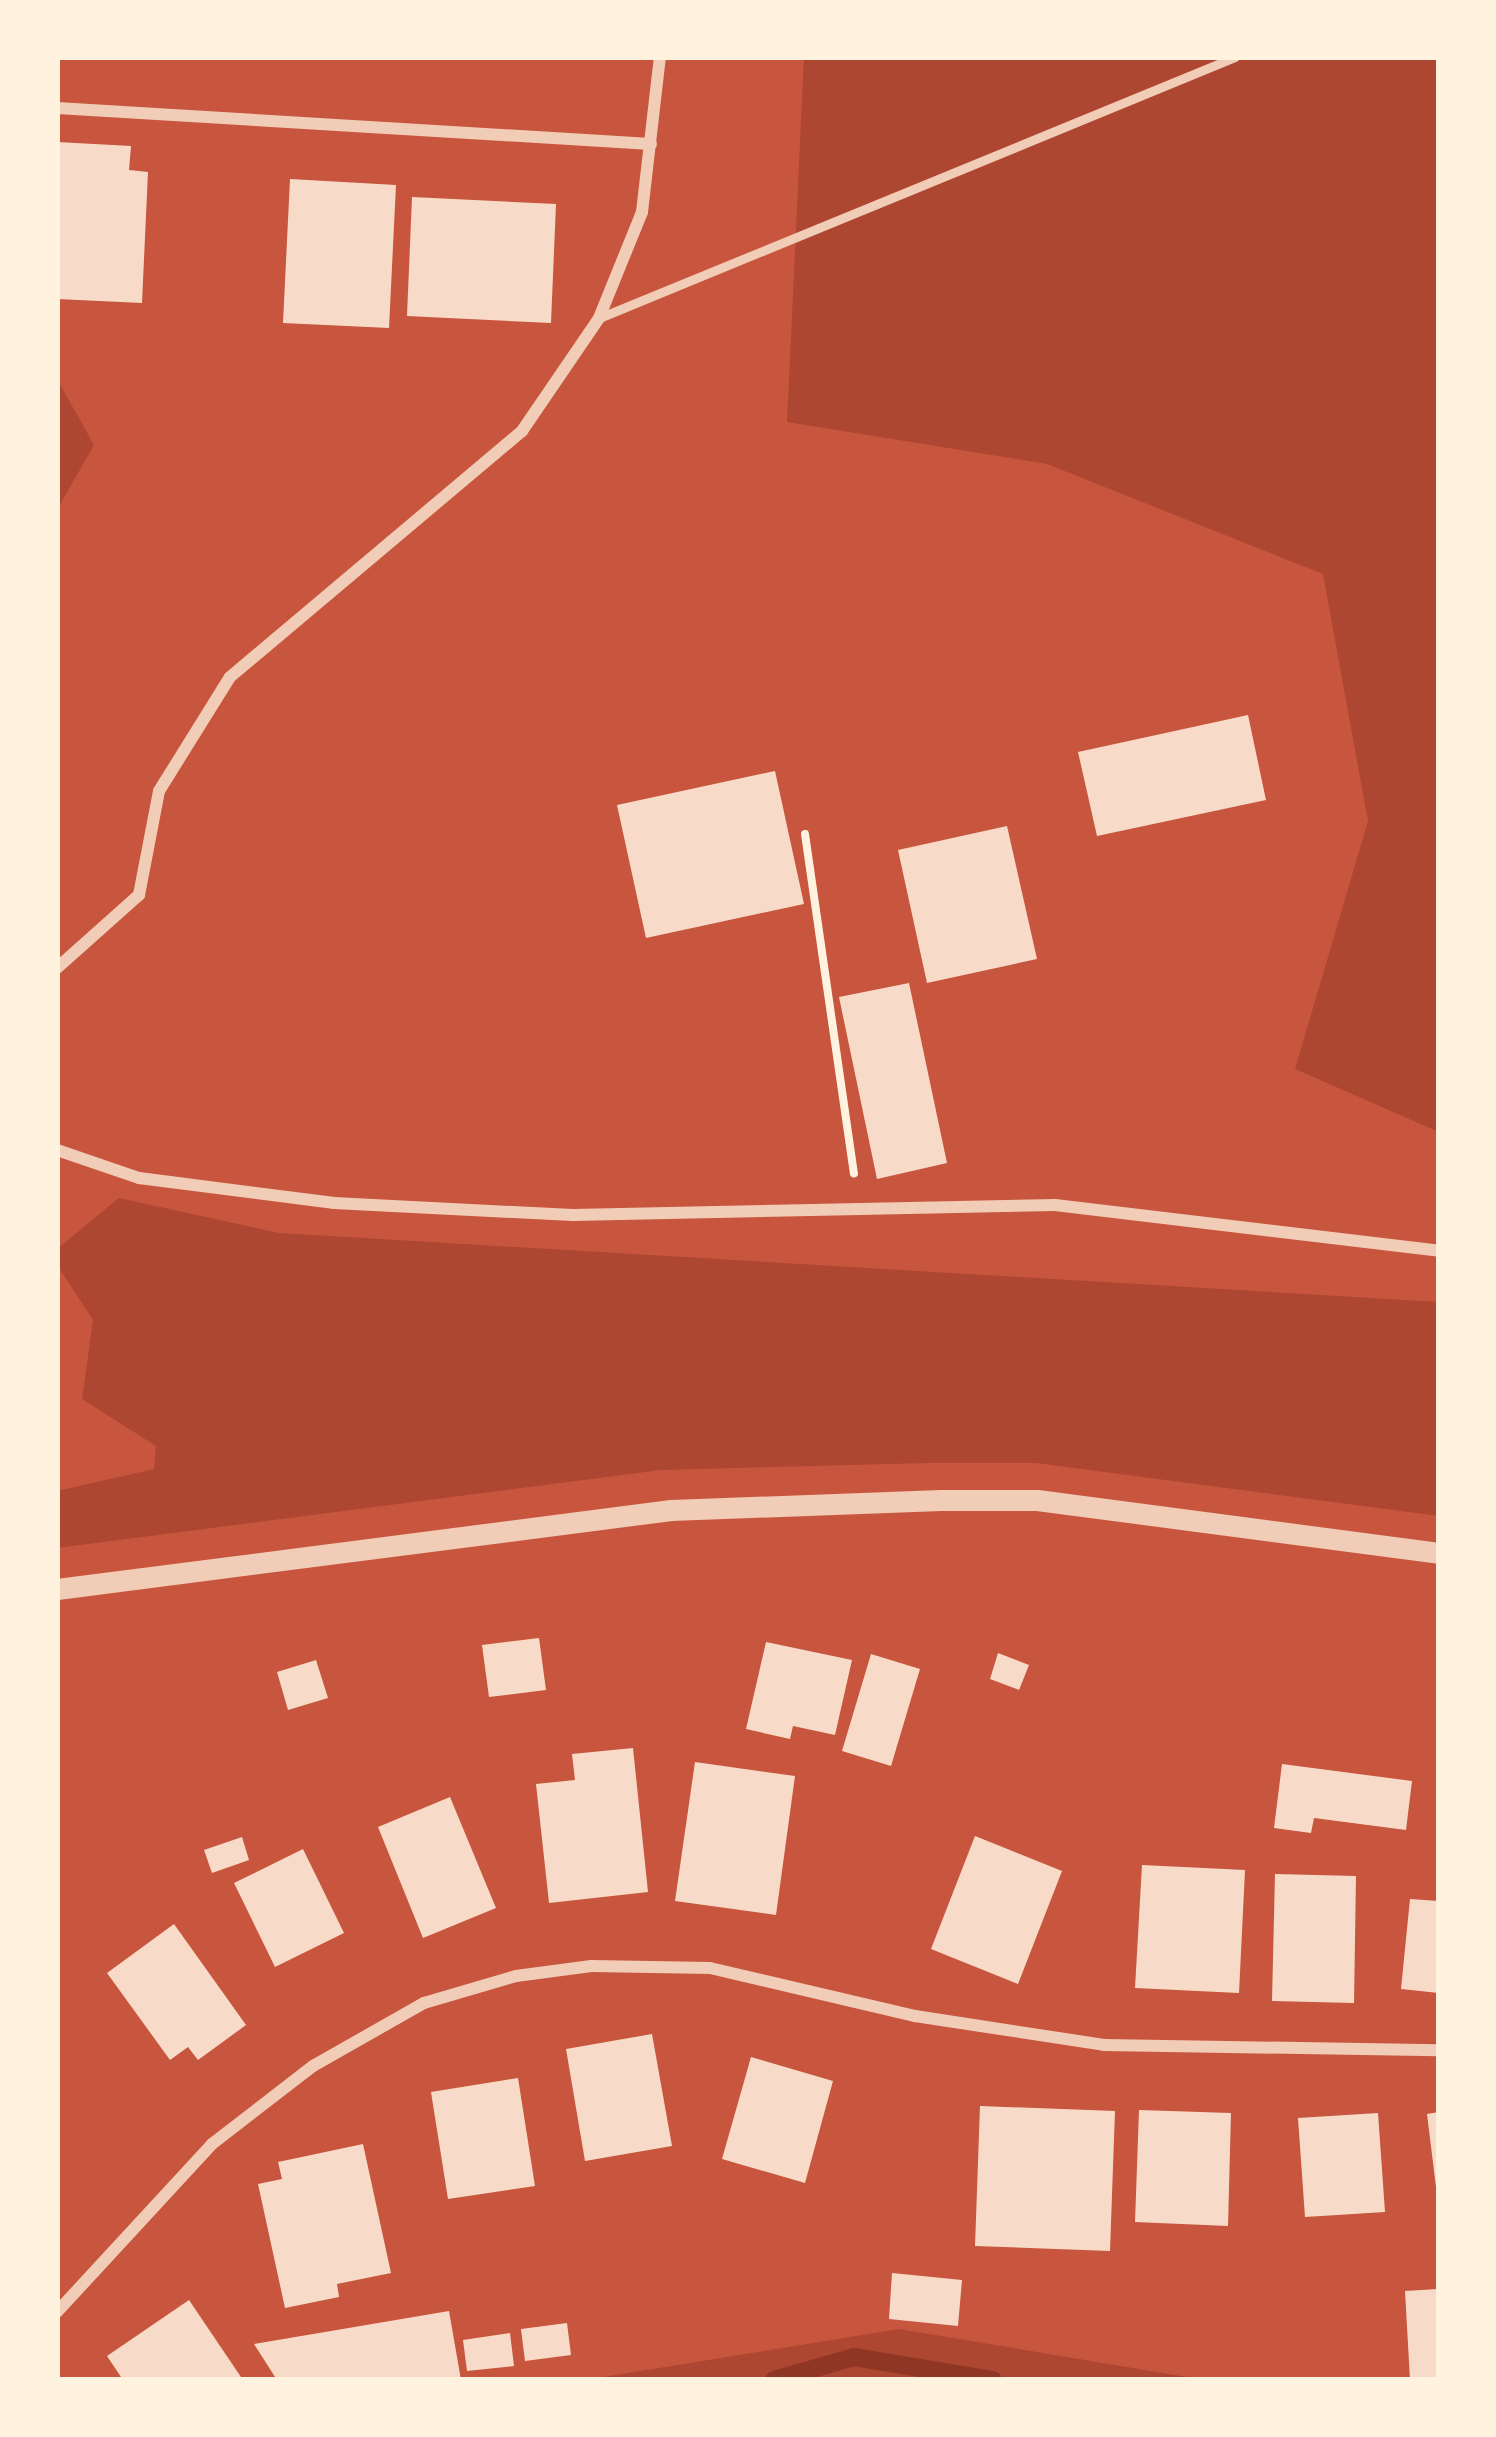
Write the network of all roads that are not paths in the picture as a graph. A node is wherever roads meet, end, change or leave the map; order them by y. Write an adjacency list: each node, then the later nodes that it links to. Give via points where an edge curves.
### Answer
1 (660, 57): 4 (street)
2 (1235, 57): 5 (lane)
3 (57, 107): 4 (street)
4 (651, 144): 5 (street, via 635,235)
5 (598, 318): 6 (street, via 522,431 230,677 159,791 139,895)
6 (57, 968)
7 (57, 1150): 8 (street, via 139,1178 334,1203 573,1214 1055,1205)
8 (1439, 1251)
9 (1439, 1553): 10 (street, via 1036,1500 940,1500 671,1510)
10 (57, 1589)
11 (1439, 2050): 12 (street, via 1104,2044 915,2016 710,1968 591,1966 516,1976 424,2003 314,2066 212,2144)
12 (57, 2312)

